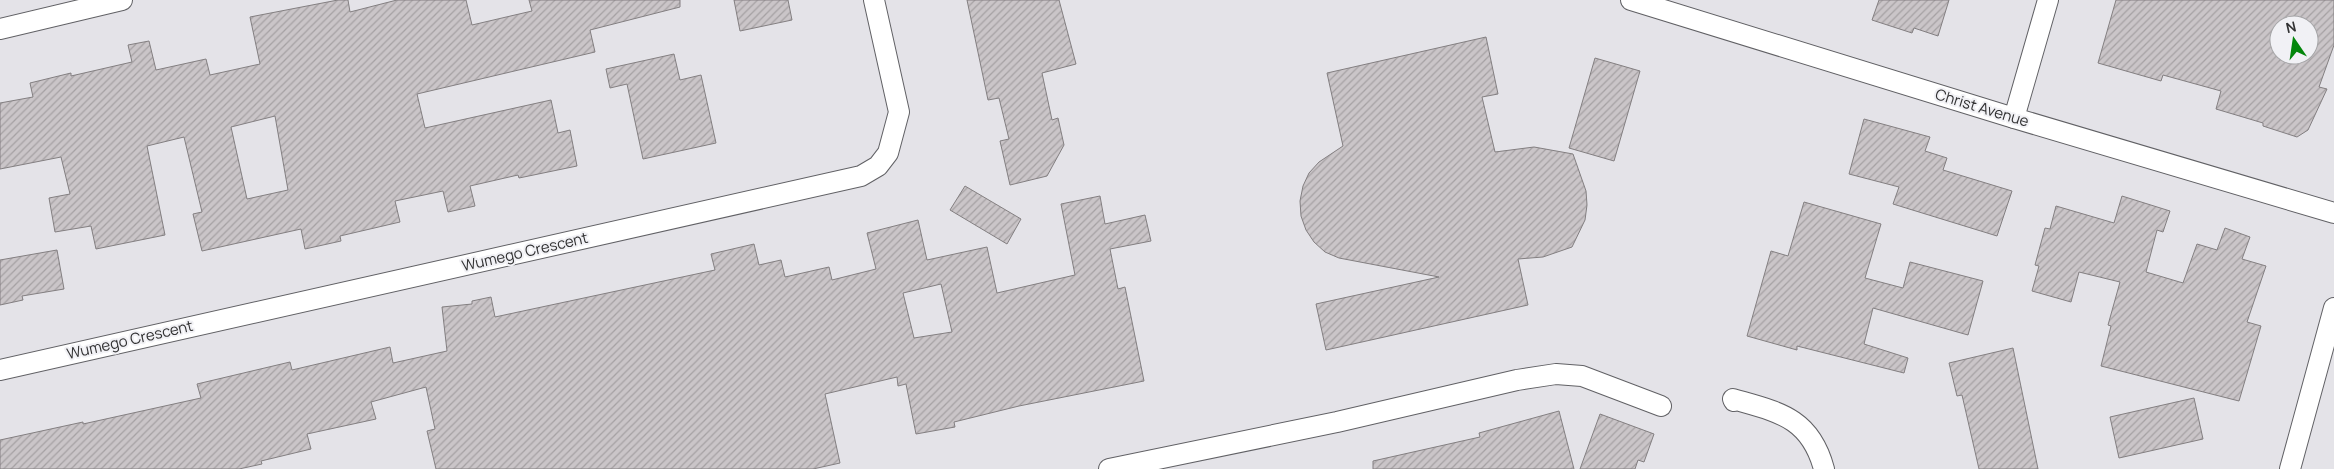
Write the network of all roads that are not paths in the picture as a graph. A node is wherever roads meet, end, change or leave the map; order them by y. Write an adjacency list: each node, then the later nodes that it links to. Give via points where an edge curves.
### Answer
1 (122, 0): 6 (street)
2 (874, 0): 10 (street, Wumego Crescent, via 899,112 888,153 878,166 861,176)
3 (1631, 0): 5 (street, Christ Avenue)
4 (2048, 0): 7 (street)
5 (1674, 6): 7 (street, Christ Avenue)
6 (0, 29)
7 (2014, 118): 8 (street, Christ Avenue)
8 (2334, 213)
9 (2334, 308): 15 (street)
10 (0, 370)
11 (1734, 401): 14 (street, via 1732,399 1782,413 1809,435 1820,452)
12 (1661, 406): 13 (street, via 1582,376 1556,374)
13 (1109, 469)
14 (1824, 469)
15 (2290, 469)

